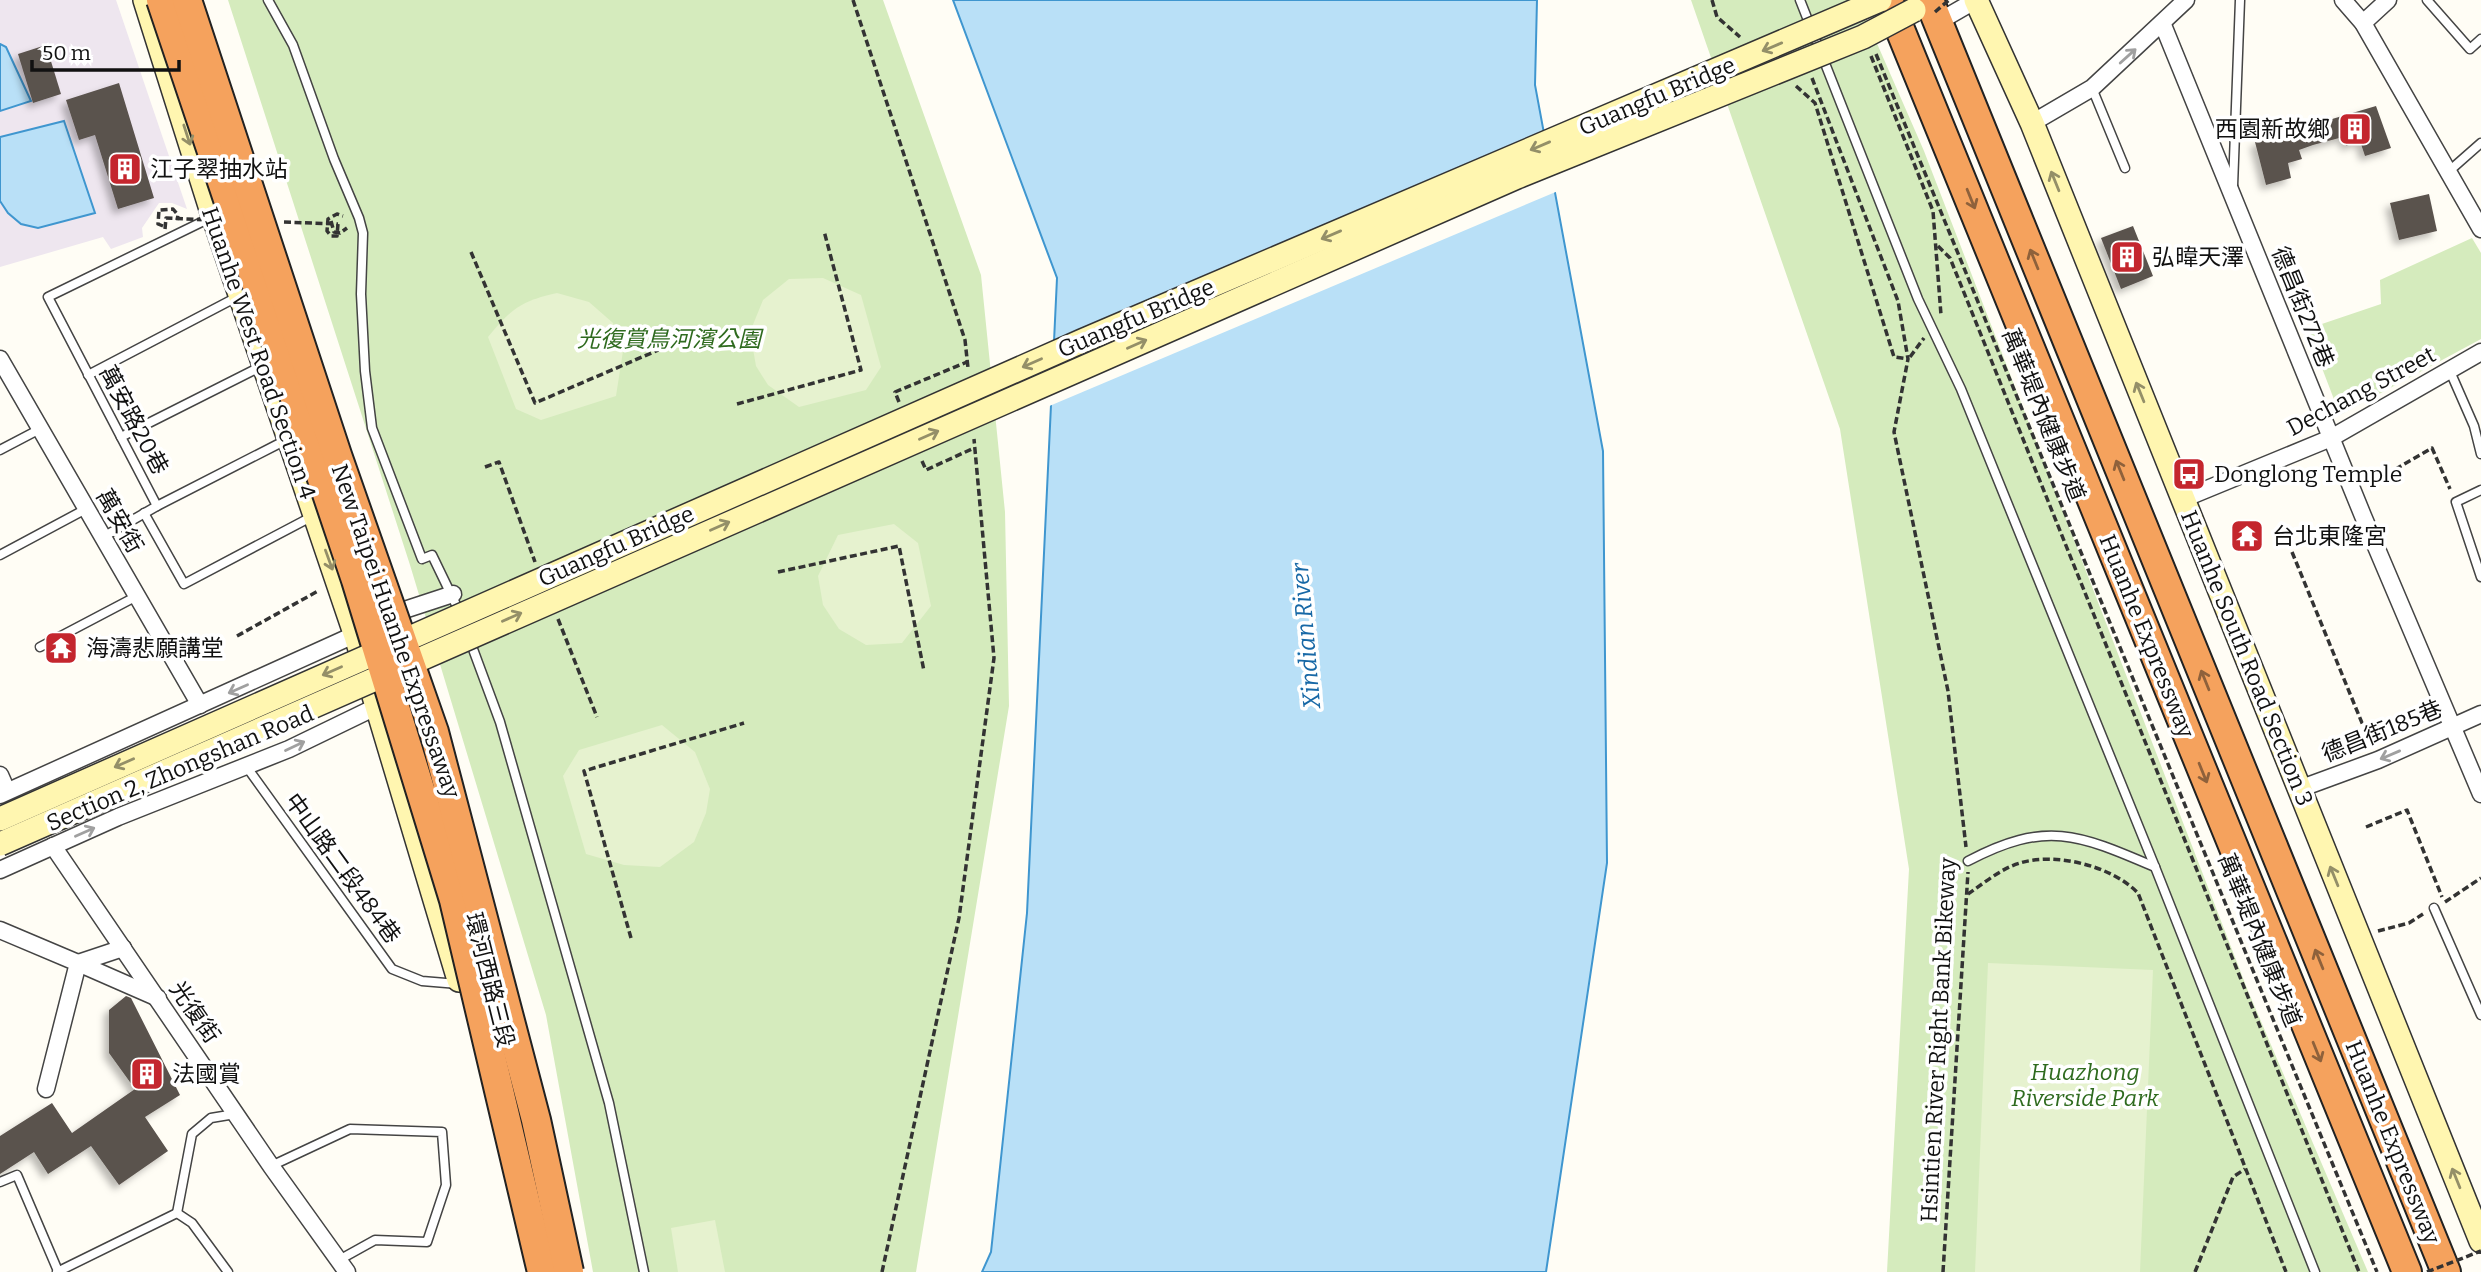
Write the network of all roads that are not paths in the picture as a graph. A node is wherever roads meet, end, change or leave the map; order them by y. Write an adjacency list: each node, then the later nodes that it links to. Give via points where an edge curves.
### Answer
1 (145, 0): 23 (main road, Huanhe West Road Section 4, one-way to 23)
2 (161, 0): 87 (highway, New Taipei Huanhe Expressaway, bridge, via 356,580 454,900)
3 (186, 0): 49 (main road, Huanhe West Road Section 4); 89 (highway, New Taipei Huanhe Expressaway, bridge, via 434,732 536,1121)
4 (268, 0): 47 (lane, via 293,45 363,233 361,294 372,428 422,559 432,555)
5 (1800, 0): 68 (lane, via 1918,299 1961,388)
6 (1880, 0): 64 (main road, Guangfu Bridge, one-way to 64, bridge, via 1082,341)
7 (1976, 0): 13 (street); 18 (main road, Huanhe South Road Section 3)
8 (2186, 0): 15 (street)
9 (2240, 0): 22 (lane)
10 (2343, 0): 14 (street)
11 (2388, 0): 14 (street)
12 (2427, 0): 16 (lane, via 2470,49)
13 (1916, 5): 65 (main road, Guangfu Bridge, one-way to 13, bridge, via 1517,177 1868,45); 92 (highway, Huanhe Expressway, one-way to 92, via 1956,162); 93 (highway, Huanhe Expressway, one-way to 13)
14 (2363, 23): 21 (street)
15 (2163, 25): 17 (street, one-way to 15); 22 (street, 德昌街272巷)
16 (2481, 39)
17 (2092, 88): 18 (street); 20 (lane)
18 (2032, 123): 39 (main road, Huanhe South Road Section 3, one-way to 18)
19 (2481, 143): 21 (lane)
20 (2125, 168)
21 (2448, 172): 24 (street)
22 (2233, 193): 34 (street, 德昌街272巷)
23 (214, 216): 25 (main road, Huanhe West Road Section 4); 30 (lane, 萬安路20巷, via 48,297)
24 (2481, 229)
25 (241, 295): 28 (main road, Huanhe West Road Section 4); 30 (lane)
26 (2481, 352): 29 (street, Dechang Street)
27 (0, 359): 32 (street, 萬安街)
28 (263, 366): 33 (lane); 35 (main road, Huanhe West Road Section 4)
29 (2449, 369): 31 (lane); 34 (street, Dechang Street)
30 (88, 375): 33 (lane, 萬安路20巷)
31 (2478, 425): 37 (lane)
32 (40, 429): 36 (lane); 41 (street, 萬安街)
33 (121, 437): 40 (lane, 萬安路20巷)
34 (2331, 438): 39 (street, Dechang Street); 58 (street, 德昌街272巷)
35 (288, 439): 40 (lane); 43 (main road, Huanhe West Road Section 4)
36 (0, 450)
37 (2481, 454)
38 (2481, 491): 46 (lane, via 2456,502)
39 (2183, 499): 61 (main road, Huanhe South Road Section 3)
40 (157, 506): 42 (lane, 萬安路20巷)
41 (86, 509): 44 (street, 萬安街); 45 (lane)
42 (144, 513): 43 (lane, via 184,584); 44 (lane, 萬安路20巷)
43 (314, 515): 52 (main road, Huanhe West Road Section 4, one-way to 52)
44 (103, 537): 48 (street, 萬安街)
45 (0, 555)
46 (2481, 578)
47 (453, 594): 49 (street, Section 2, Zhongshan Road); 50 (lane)
48 (137, 596): 53 (lane); 55 (street, 萬安街)
49 (386, 615): 52 (street, Section 2, Zhongshan Road); 54 (main road, Huanhe West Road Section 4)
50 (462, 620)
51 (467, 632): 90 (lane, via 500,722 609,1102)
52 (356, 636): 55 (street, Section 2, Zhongshan Road, one-way to 55); 56 (main road, Huanhe West Road Section 4)
53 (40, 647)
54 (413, 691): 56 (street, Section 2, Zhongshan Road); 88 (main road, 環河西路三段, via 478,929)
55 (201, 705): 62 (street, Section 2, Zhongshan Road)
56 (377, 706): 59 (street, Section 2, Zhongshan Road, one-way to 56); 74 (main road, 環河西路三段)
57 (2481, 714): 58 (street, 德昌街185巷)
58 (2453, 727): 61 (street, 德昌街185巷, one-way to 61); 63 (street, 德昌街272巷)
59 (246, 766): 66 (street, Section 2, Zhongshan Road, one-way to 59); 74 (lane, 中山路二段484巷, via 392,969 422,981)
60 (0, 775): 62 (street)
61 (2300, 789): 82 (main road, Huanhe South Road Section 3, one-way to 61)
62 (4, 793)
63 (2481, 794)
64 (0, 819)
65 (0, 844)
66 (53, 846): 69 (street, Section 2, Zhongshan Road); 72 (street, 光復街)
67 (1968, 861): 68 (lane, via 2003,843 2040,835 2077,837)
68 (2155, 867): 91 (lane)
69 (0, 870)
70 (2434, 908): 76 (lane)
71 (0, 930): 73 (street)
72 (123, 948): 73 (street); 75 (street, 光復街)
73 (78, 963): 75 (street); 77 (street)
74 (461, 984): 86 (main road, 環河西路三段)
75 (158, 998): 78 (street, 光復街)
76 (2481, 1015)
77 (46, 1090)
78 (237, 1114): 79 (street, 光復街); 81 (lane, via 211,1118 192,1134)
79 (271, 1166): 83 (street, 光復街); 83 (lane, via 349,1129 442,1132 446,1185 427,1242 375,1240)
80 (0, 1182): 84 (lane, via 17,1175)
81 (177, 1213): 84 (lane); 85 (lane, via 192,1223)
82 (2481, 1241)
83 (343, 1266)
84 (57, 1272)
85 (228, 1272)
86 (528, 1272)
87 (542, 1272)
88 (559, 1272)
89 (569, 1272)
90 (644, 1272)
91 (2315, 1272)
92 (2407, 1272)
93 (2446, 1272)

